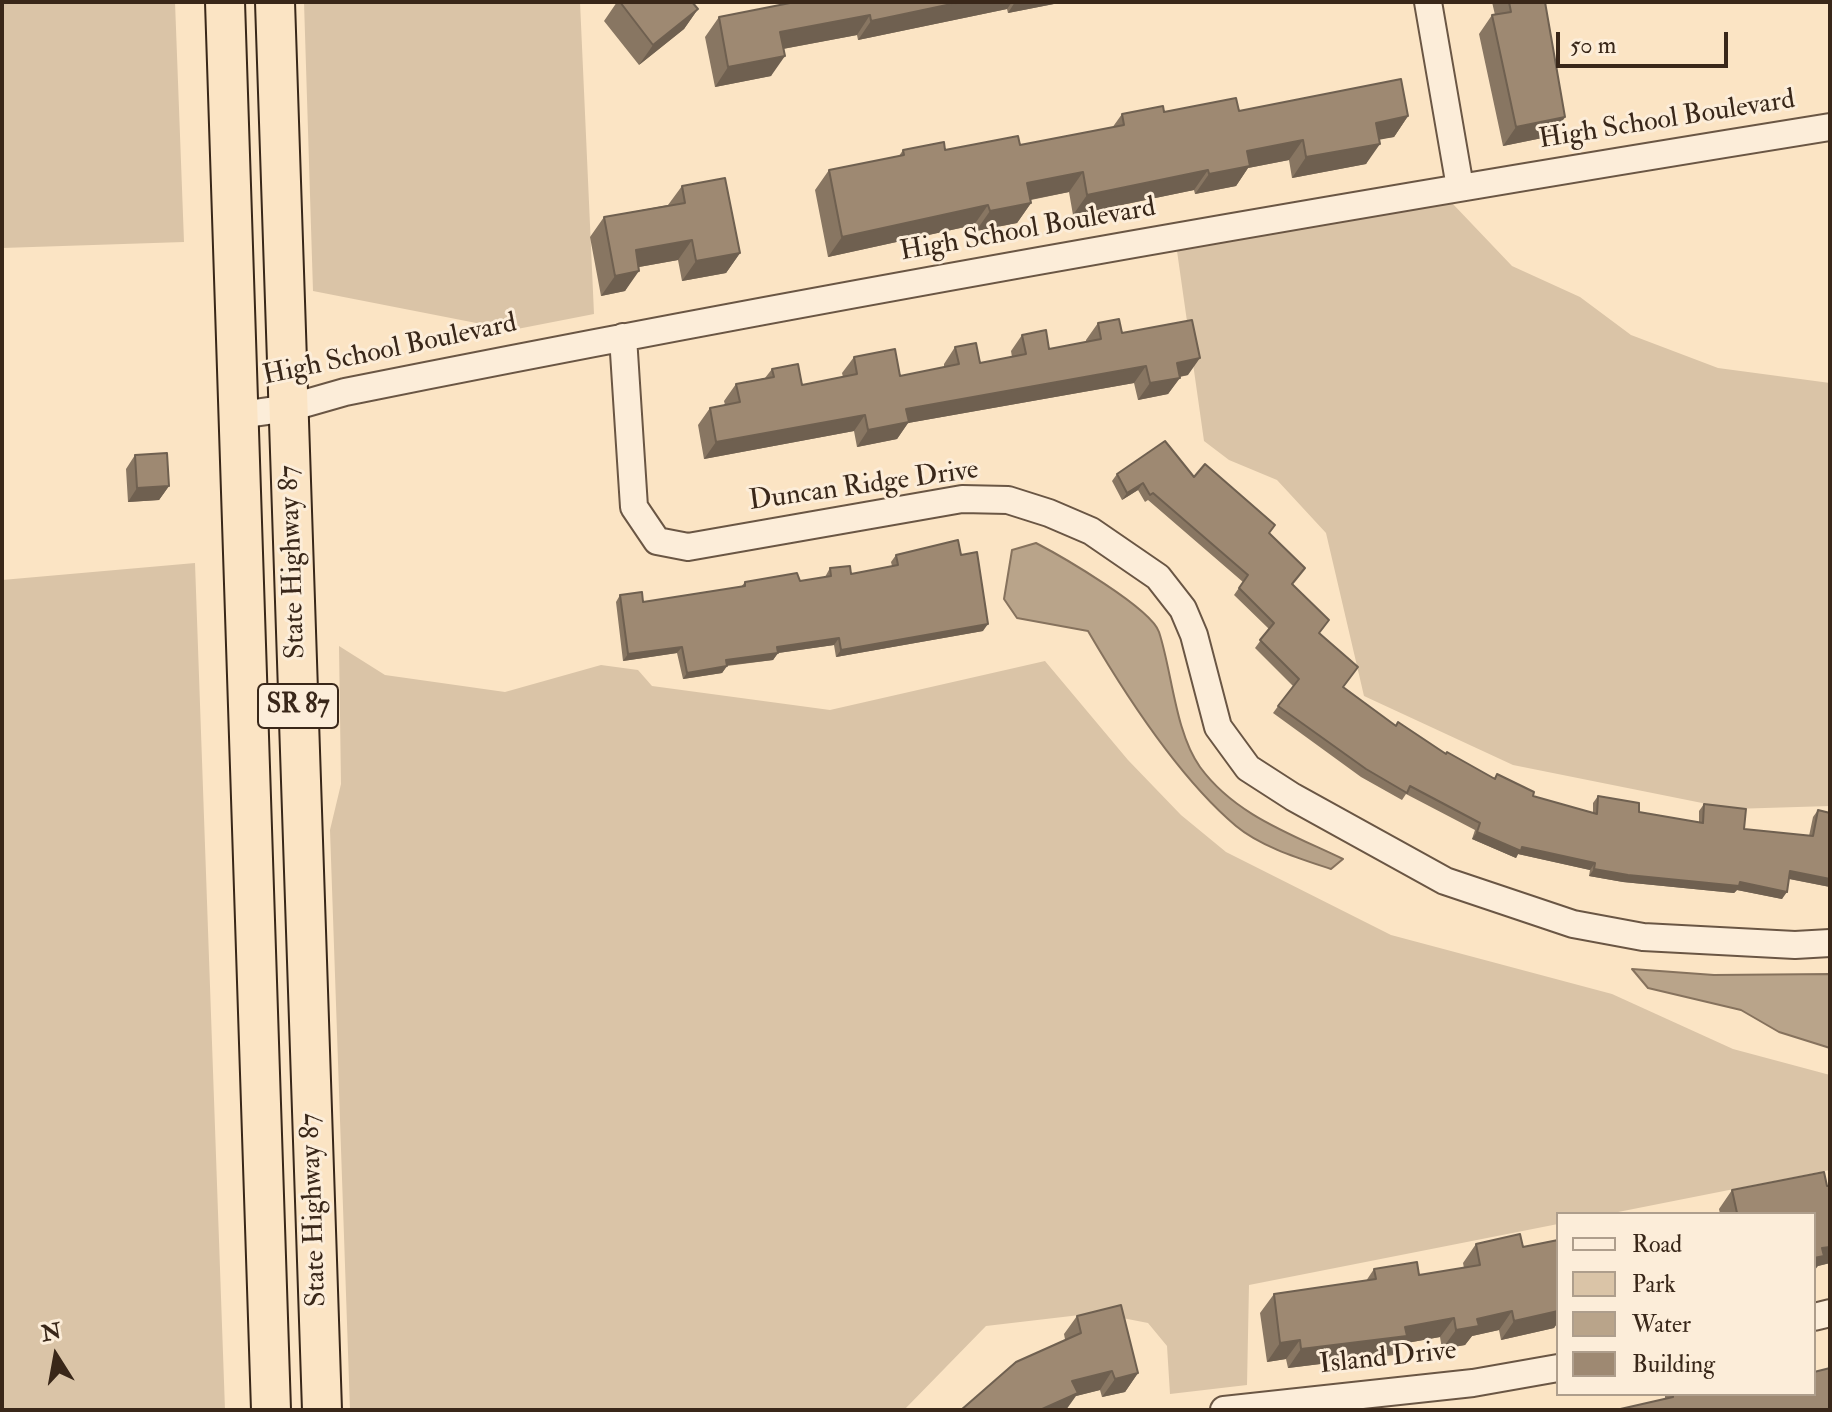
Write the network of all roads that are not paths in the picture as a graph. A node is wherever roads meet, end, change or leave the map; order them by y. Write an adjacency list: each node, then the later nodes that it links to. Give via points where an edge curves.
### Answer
1 (225, 2): 8 (highway, SR 87)
2 (275, 2): 7 (highway, State Highway 87 / SR 87)
3 (1428, 2): 5 (street)
4 (1830, 127): 5 (street, High School Boulevard)
5 (1460, 187): 6 (street, High School Boulevard)
6 (623, 337): 7 (street, High School Boulevard, via 360,388); 9 (street, Duncan Ridge Drive, via 634,507 657,541 688,547 962,499 1008,500 1049,513 1091,531 1158,577 1183,609 1194,635 1218,727 1248,768 1348,828 1445,881 1573,924 1643,937)
7 (289, 408): 8 (street, High School Boulevard); 12 (highway, State Highway 87 / SR 87)
8 (240, 415): 11 (highway, SR 87)
9 (1830, 943)
10 (1556, 1368): 13 (street, Island Drive, via 1473,1383)
11 (271, 1410)
12 (322, 1410)
13 (1224, 1410)

